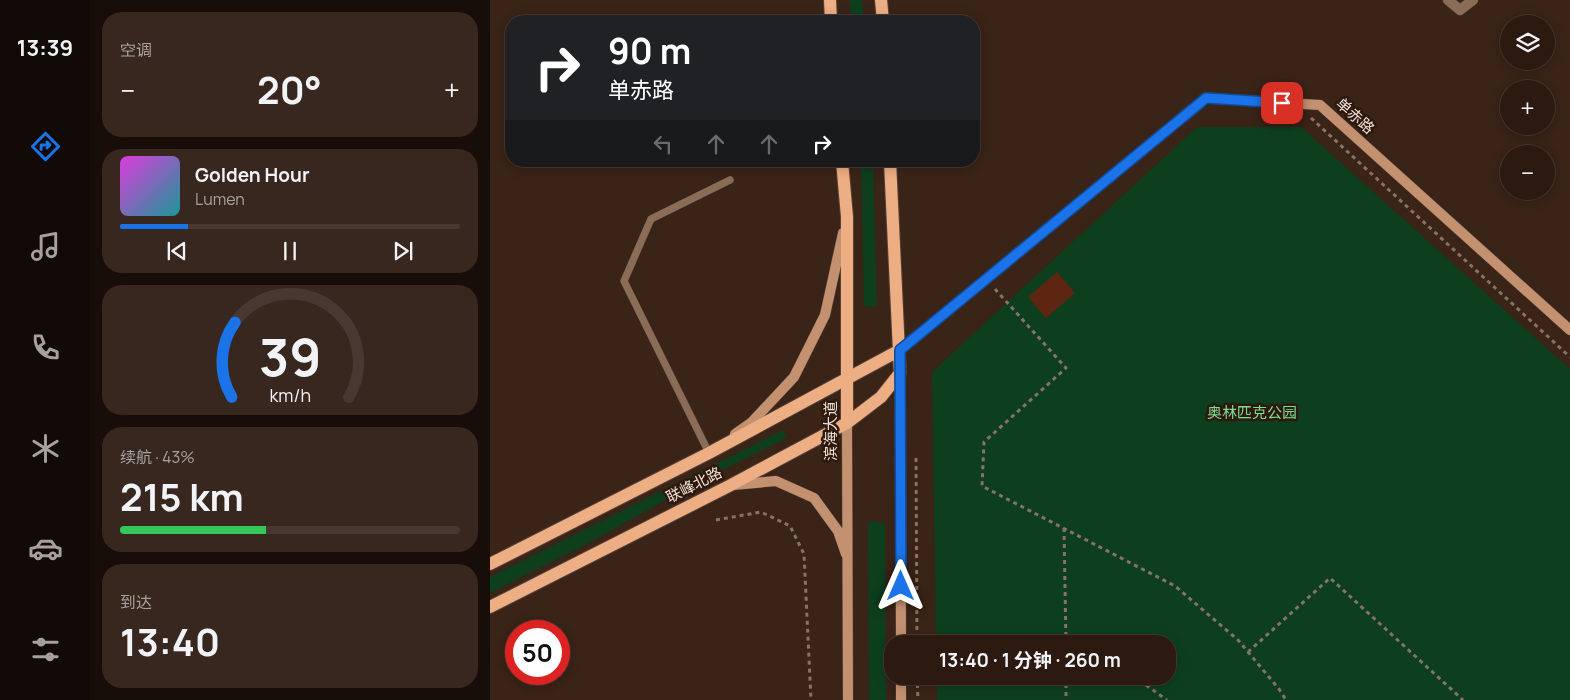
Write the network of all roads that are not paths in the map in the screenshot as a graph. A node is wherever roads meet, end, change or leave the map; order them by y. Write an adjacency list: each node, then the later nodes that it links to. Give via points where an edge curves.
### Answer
1 (830, 0): 5 (main road)
2 (881, 0): 6 (main road)
3 (1448, 0): 4 (street, via 1460,10)
4 (1473, 0)
5 (831, 15)
6 (882, 15)
7 (843, 167): 10 (main road, 滨海大道)
8 (890, 167): 12 (main road)
9 (730, 180): 16 (lane, via 651,219 624,281)
10 (847, 217): 14 (main road, 滨海大道); 16 (main road, via 825,315 794,377 752,422)
11 (1570, 330): 12 (main road, 单赤路, via 1320,105 1206,98)
12 (900, 350): 13 (main road); 14 (main road, 联峰北路)
13 (900, 373): 15 (main road, 联峰北路, via 881,397); 21 (main road)
14 (847, 379): 15 (main road, 滨海大道); 16 (main road, 联峰北路)
15 (847, 423): 17 (main road, 联峰北路); 18 (main road, 滨海大道)
16 (709, 453): 19 (main road, 联峰北路)
17 (729, 486): 18 (main road, via 776,481 814,498 838,531); 20 (main road, 联峰北路)
18 (849, 563): 23 (main road, 滨海大道)
19 (490, 564)
20 (490, 607)
21 (901, 635)
22 (901, 685): 24 (main road)
23 (848, 700)
24 (901, 700)

